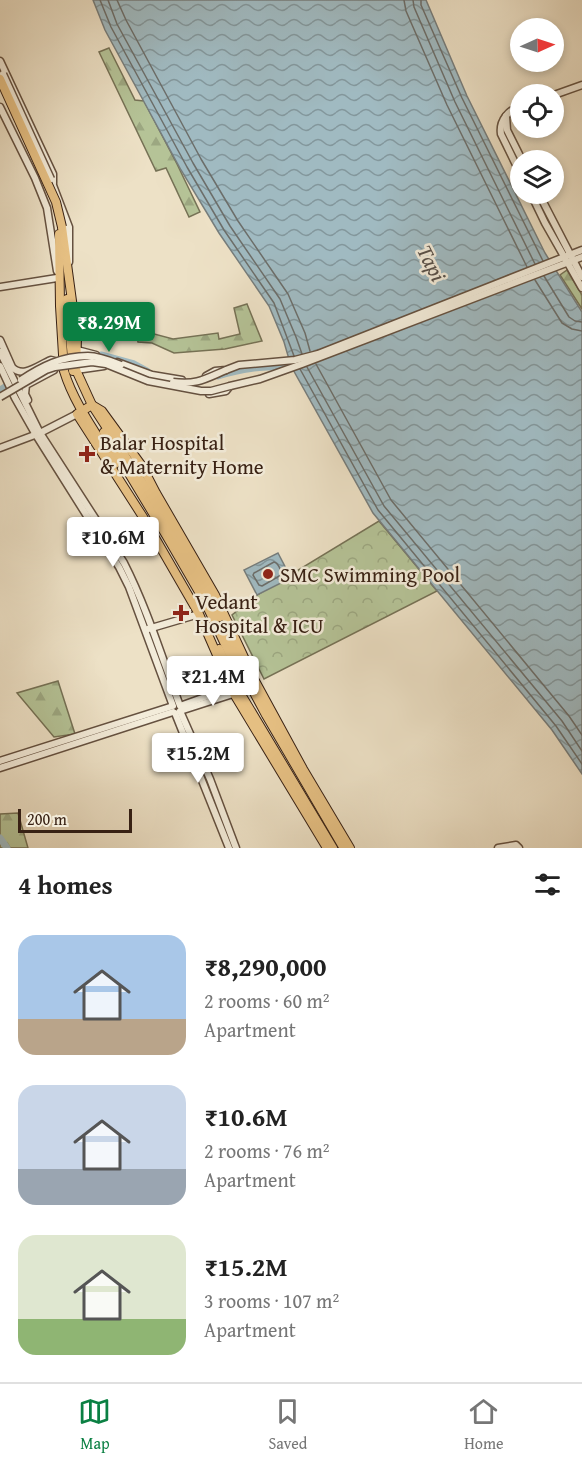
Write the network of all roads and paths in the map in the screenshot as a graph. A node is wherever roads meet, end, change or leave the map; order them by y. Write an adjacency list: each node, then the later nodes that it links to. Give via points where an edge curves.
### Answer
1 (0, 61): 9 (street)
2 (1, 74): 13 (street, bridge); 16 (main road, bridge, via 56,202)
3 (582, 85): 5 (street)
4 (0, 86): 16 (main road, bridge)
5 (564, 91)
6 (0, 107): 10 (street)
7 (510, 111): 8 (street)
8 (506, 116): 11 (street, via 507,130); 12 (street, via 501,134)
9 (33, 132): 10 (street); 13 (street, via 53,174)
10 (16, 140): 22 (street, via 46,208)
11 (517, 150)
12 (510, 152)
13 (52, 181): 20 (street, via 69,227)
14 (536, 204): 19 (street)
15 (543, 204): 19 (street)
16 (60, 227): 20 (main road); 22 (main road)
17 (582, 250): 19 (street)
18 (582, 257): 19 (street)
19 (566, 260): 21 (street); 25 (street); 32 (street, via 318,354); 33 (street, via 260,380)
20 (68, 273): 23 (main road)
21 (582, 277)
22 (59, 282): 24 (street); 36 (main road, via 68,373); 36 (main road, via 64,371)
23 (70, 287): 27 (main road); 36 (main road, via 67,293 72,369)
24 (0, 288)
25 (582, 288)
26 (0, 340): 29 (street, bridge, via 18,372 51,360)
27 (81, 351): 31 (main road); 32 (street, bridge, via 152,375 180,380)
28 (0, 352): 37 (street)
29 (55, 364): 32 (street, bridge, via 90,356 153,378 186,384); 33 (street, bridge, via 106,364 148,381 201,391); 34 (street, bridge); 35 (street, bridge); 37 (street, bridge, via 54,370 26,385 25,394)
30 (0, 366): 37 (street, via 15,398)
31 (76, 370): 33 (street, bridge, via 107,367 148,383 201,394 226,391); 36 (main road)
32 (226, 370)
33 (230, 386)
34 (0, 393)
35 (0, 398)
36 (85, 409): 37 (street); 39 (main road); 41 (main road, via 201,609); 43 (main road, via 198,597 252,704); 51 (main road, via 151,496 218,613 266,715); 52 (main road, via 102,411 142,466 215,595 255,681)
37 (40, 432): 38 (street); 40 (street, via 119,567)
38 (0, 448)
39 (199, 614): 40 (street); 41 (main road)
40 (148, 629): 42 (street)
41 (235, 690): 42 (street); 43 (main road); 44 (main road)
42 (176, 710): 46 (street); 47 (street); 48 (street, via 210,779)
43 (253, 714): 44 (main road)
44 (262, 734): 49 (main road); 50 (main road, via 275,748)
45 (0, 761): 46 (street)
46 (5, 764)
47 (229, 848)
48 (236, 848)
49 (327, 848)
50 (333, 848)
51 (344, 848)
52 (350, 848)
53 (498, 848): 54 (street)
54 (519, 848)

